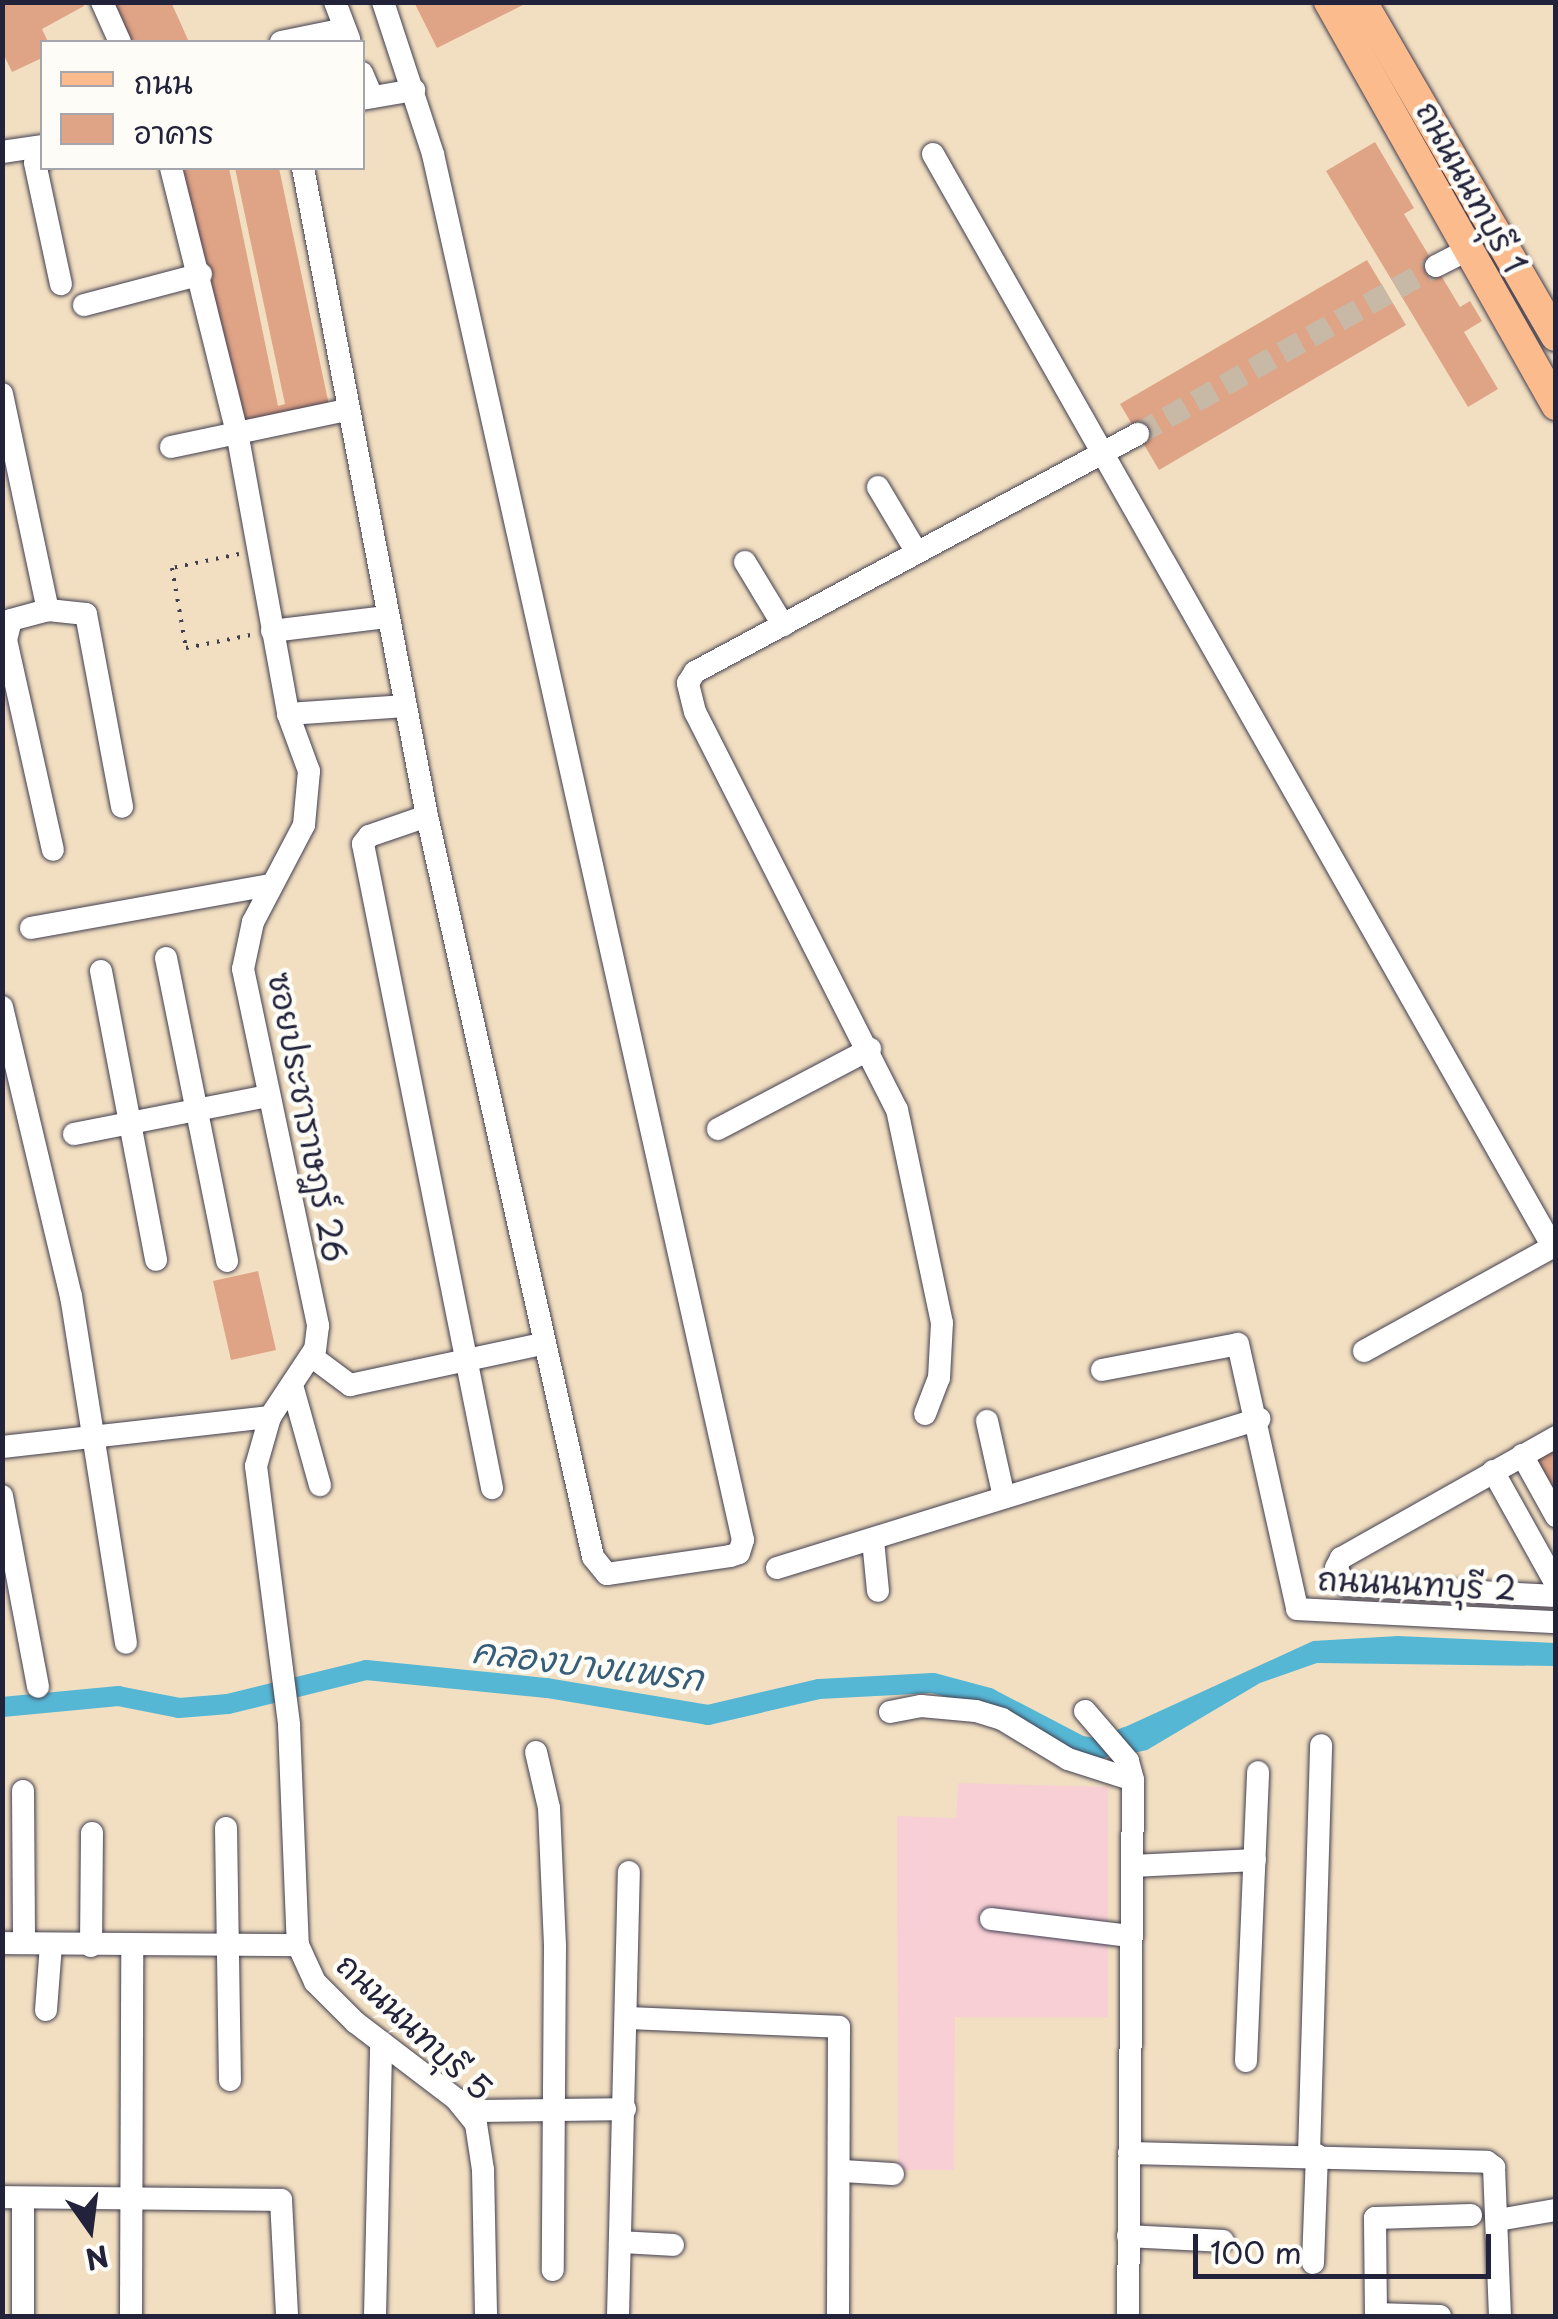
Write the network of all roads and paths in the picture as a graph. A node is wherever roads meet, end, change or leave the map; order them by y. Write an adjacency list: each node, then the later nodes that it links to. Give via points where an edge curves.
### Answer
1 (102, 2): 7 (street)
2 (335, 2): 6 (street)
3 (383, 2): 9 (street)
4 (1330, 2): 17 (main road, ถนนนนทบุรี 1)
5 (1362, 2): 22 (main road, ถนนนนทบุรี 1)
6 (347, 36): 8 (street)
7 (119, 40)
8 (303, 40)
9 (414, 90): 10 (street); 57 (street, via 739,1521 739,1553 607,1574 598,1570)
10 (368, 98)
11 (40, 146): 12 (street)
12 (2, 152)
13 (933, 154): 29 (street)
14 (40, 162): 20 (street, via 35,163)
15 (172, 170): 19 (street, ซอยประชาราษฎร์ 26)
16 (303, 170): 25 (street)
17 (1468, 250): 18 (street); 24 (main road, ถนนนนทบุรี 1)
18 (1436, 266)
19 (202, 274): 21 (street); 26 (street, ซอยประชาราษฎร์ 26)
20 (62, 284)
21 (84, 306)
22 (1556, 336)
23 (2, 394): 34 (street)
24 (1556, 405)
25 (346, 410): 26 (street); 35 (street)
26 (237, 432): 28 (street); 31 (street, ซอยประชาราษฎร์ 26)
27 (1138, 434): 29 (street)
28 (171, 447)
29 (1102, 453): 32 (street); 54 (street)
30 (878, 486): 32 (street)
31 (258, 550): 37 (street, ซอยประชาราษฎร์ 26); 37 (path, via 172,568 186,648)
32 (916, 551): 36 (street)
33 (746, 562): 36 (street)
34 (48, 610): 40 (street, via 86,614); 42 (street, via 5,627)
35 (386, 617): 37 (street); 38 (street)
36 (783, 625): 48 (street, via 695,672 688,690)
37 (272, 631): 39 (street, ซอยประชาราษฎร์ 26)
38 (406, 706): 39 (street); 41 (street)
39 (288, 714): 43 (street, ซอยประชาราษฎร์ 26, via 311,794 304,826)
40 (122, 807)
41 (427, 816): 57 (street); 60 (street, via 363,844)
42 (53, 850)
43 (270, 886): 44 (street); 49 (street, ซอยประชาราษฎร์ 26, via 253,922 243,969)
44 (32, 928)
45 (166, 958): 50 (street)
46 (101, 971): 51 (street)
47 (2, 1006): 67 (street)
48 (870, 1050): 52 (street); 63 (street, via 897,1110 942,1323 939,1378)
49 (268, 1096): 50 (street); 59 (street, ซอยประชาราษฎร์ 26, via 318,1326)
50 (196, 1110): 51 (street); 56 (street)
51 (130, 1123): 53 (street); 55 (street)
52 (718, 1129)
53 (74, 1134)
54 (1554, 1246): 58 (street)
55 (156, 1260)
56 (227, 1261)
57 (542, 1344): 60 (street)
58 (1364, 1351)
59 (311, 1356): 60 (street, via 350,1385); 62 (street, ซอยประชาราษฎร์ 26)
60 (472, 1360): 73 (street)
61 (1102, 1370): 65 (street, ถนนนนทบุรี 2, via 1238,1344)
62 (292, 1385): 64 (street, ซอยประชาราษฎร์ 26); 72 (street)
63 (926, 1414)
64 (270, 1417): 67 (street); 85 (street, ซอยประชาราษฎร์ 26, via 256,1466)
65 (1259, 1419): 75 (street); 83 (street, ถนนนนทบุรี 2, via 1297,1610)
66 (987, 1421): 75 (street)
67 (98, 1437): 69 (street); 84 (street)
68 (1556, 1437): 70 (street)
69 (2, 1448)
70 (1522, 1455): 71 (street); 76 (street)
71 (1494, 1471): 79 (street); 81 (street, via 1341,1558 1339,1580)
72 (320, 1485)
73 (492, 1488)
74 (2, 1496): 82 (street)
75 (1004, 1496): 77 (street)
76 (1556, 1516)
77 (873, 1540): 78 (street); 80 (street)
78 (777, 1568)
79 (1556, 1584)
80 (878, 1590)
81 (1556, 1596)
82 (12, 1602): 86 (street)
83 (1556, 1622)
84 (126, 1643)
85 (284, 1672): 105 (street, ถนนนนทบุรี 5)
86 (38, 1687)
87 (1086, 1711): 91 (street)
88 (890, 1712): 91 (street, via 920,1706 976,1712 1080,1764)
89 (1321, 1745): 116 (street)
90 (536, 1752): 112 (street, via 550,1808)
91 (1130, 1771): 97 (street)
92 (1258, 1772): 96 (street)
93 (23, 1791): 101 (street)
94 (226, 1828): 102 (street)
95 (92, 1833): 104 (street)
96 (1255, 1860): 97 (street); 110 (street)
97 (1133, 1866): 100 (street)
98 (629, 1872): 108 (street)
99 (991, 1918): 100 (street)
100 (1129, 1936): 115 (street)
101 (13, 1943): 103 (street)
102 (229, 1944): 105 (street); 106 (street); 111 (street)
103 (51, 1945): 104 (street); 107 (street)
104 (91, 1946): 106 (street)
105 (298, 1946): 109 (street, ถนนนนทบุรี 5, via 316,1982)
106 (132, 1947): 120 (street)
107 (46, 2010)
108 (627, 2018): 113 (street); 117 (street, via 839,2026)
109 (380, 2042): 114 (street, ถนนนนทบุรี 5); 134 (street)
110 (1246, 2061)
111 (230, 2080)
112 (554, 2107): 113 (street); 114 (street); 129 (street)
113 (625, 2109): 126 (street)
114 (469, 2111): 135 (street, ถนนนนทบุรี 5, via 483,2170)
115 (1130, 2153): 116 (street); 124 (street)
116 (1313, 2155): 123 (street, via 1488,2162 1494,2167); 128 (street)
117 (842, 2171): 118 (street); 137 (street)
118 (893, 2174)
119 (13, 2198): 120 (street); 131 (street)
120 (131, 2198): 132 (street); 133 (street, via 281,2200)
121 (1556, 2210): 123 (street)
122 (1471, 2216): 130 (street, via 1375,2218)
123 (1498, 2220): 140 (street)
124 (1139, 2237): 125 (street); 138 (street)
125 (1223, 2241)
126 (620, 2242): 127 (street); 136 (street)
127 (673, 2245)
128 (1313, 2262)
129 (553, 2270)
130 (1376, 2315): 139 (street)
131 (23, 2316)
132 (131, 2316)
133 (287, 2316)
134 (375, 2316)
135 (486, 2316)
136 (618, 2316)
137 (838, 2316)
138 (1128, 2316)
139 (1440, 2316)
140 (1500, 2316)

